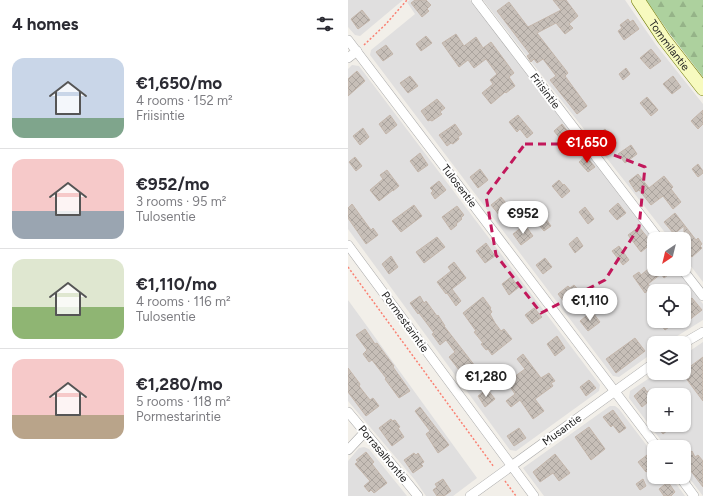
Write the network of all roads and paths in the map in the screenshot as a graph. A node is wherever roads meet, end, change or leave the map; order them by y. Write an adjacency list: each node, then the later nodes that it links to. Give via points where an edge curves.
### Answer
1 (407, 0): 5 (path, via 386,24)
2 (476, 0): 8 (street, Friisintie)
3 (638, 0): 7 (main road, Tommilantie, via 664,39)
4 (348, 40): 5 (street, Tulosentie)
5 (356, 51): 6 (street); 16 (street, Tulosentie)
6 (348, 58)
7 (703, 89)
8 (654, 232)
9 (348, 245): 21 (street, Pormestarintie)
10 (348, 267): 22 (path)
11 (687, 276): 12 (street)
12 (703, 296)
13 (703, 332): 14 (street)
14 (691, 339)
15 (647, 368): 16 (street, Musantie)
16 (616, 391): 19 (street, Tulosentie); 21 (street, Musantie)
17 (348, 412): 18 (street, Porrasalhontie)
18 (365, 432): 20 (street); 24 (street, Porrasalhontie)
19 (652, 440)
20 (348, 450)
21 (511, 466): 22 (street, Musantie); 27 (street, Pormestarintie)
22 (500, 474): 25 (street, Musantie); 26 (path)
23 (685, 484): 28 (street)
24 (418, 496)
25 (470, 496)
26 (516, 496)
27 (534, 496)
28 (694, 496)

